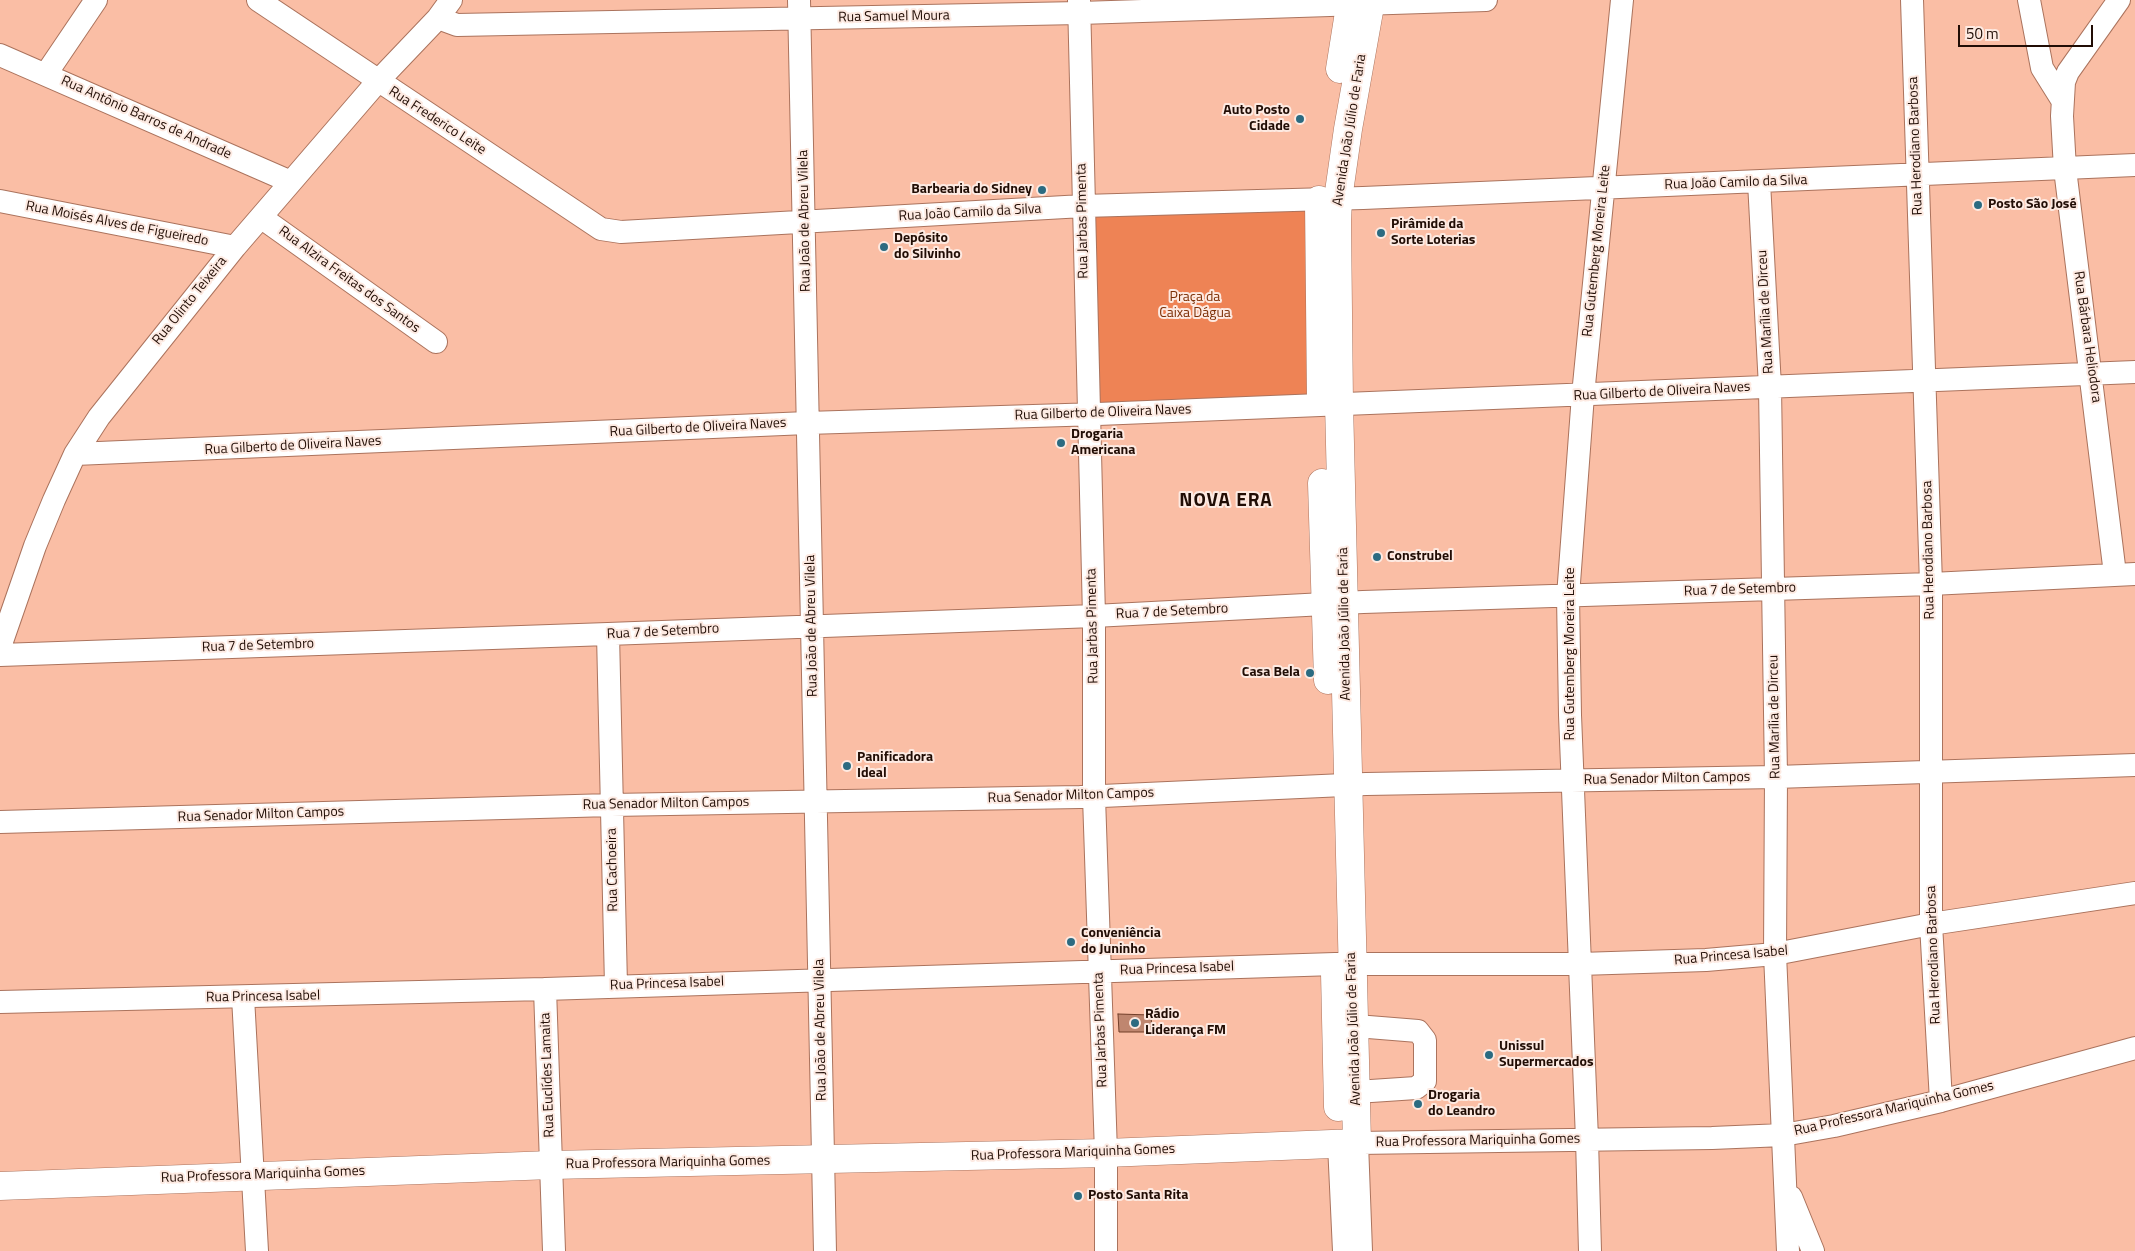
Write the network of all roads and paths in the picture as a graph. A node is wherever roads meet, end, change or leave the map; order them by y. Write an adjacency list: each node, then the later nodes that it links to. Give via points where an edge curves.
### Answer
1 (96, 0): 14 (street)
2 (258, 0): 15 (street, Rua Frederico Leite)
3 (451, 0): 12 (street, Rua Olinto Teixeira)
4 (1486, 0): 9 (street, Rua Samuel Moura)
5 (1622, 0): 22 (street, Rua Gutemberg Moreira Leite)
6 (1912, 0): 19 (street, Rua Herodiano Barbosa)
7 (2029, 0): 16 (street, Rua Bárbara Heliodora, via 2042,68)
8 (2119, 0): 16 (street, via 2073,64)
9 (1361, 2): 10 (street, Rua Samuel Moura); 23 (main road, Avenida João Júlio de Faria)
10 (1079, 7): 11 (street, Rua Samuel Moura); 25 (street, Rua Jarbas Pimenta)
11 (799, 9): 12 (street, Rua Samuel Moura, via 457,25); 27 (street, Rua João de Abreu Vilela)
12 (438, 18): 15 (street, Rua Olinto Teixeira)
13 (0, 55): 14 (street, Rua Antônio Barros de Andrade)
14 (46, 74): 20 (street, Rua Antônio Barros de Andrade)
15 (378, 81): 20 (street, Rua Olinto Teixeira); 28 (street, Rua Frederico Leite, via 601,229)
16 (2063, 91): 18 (street, Rua Bárbara Heliodora)
17 (2135, 166): 18 (street, Rua João Camilo da Silva)
18 (2065, 169): 19 (street, Rua João Camilo da Silva); 32 (street, Rua Bárbara Heliodora)
19 (1917, 175): 21 (street, Rua João Camilo da Silva); 33 (street, Rua Herodiano Barbosa)
20 (291, 182): 26 (street, Rua Olinto Teixeira)
21 (1759, 182): 22 (street, Rua João Camilo da Silva); 34 (street, Rua Marília de Dirceu)
22 (1603, 188): 23 (street, Rua João Camilo da Silva); 35 (street, Rua Gutemberg Moreira Leite)
23 (1328, 199): 25 (street, Rua João Camilo da Silva); 36 (main road, Avenida João Júlio de Faria)
24 (0, 201): 29 (street, Rua Moisés Alves de Figueiredo)
25 (1083, 206): 27 (street, Rua João Camilo da Silva); 37 (street, Rua Jarbas Pimenta)
26 (262, 218): 29 (street, Rua Olinto Teixeira); 30 (street, Rua Alzira Freitas dos Santos)
27 (806, 222): 28 (street, Rua João Camilo da Silva); 38 (street, Rua João de Abreu Vilela)
28 (621, 232)
29 (235, 247): 39 (street, Rua Olinto Teixeira, via 123,385)
30 (436, 342)
31 (2135, 372): 32 (street, Rua Gilberto de Oliveira Naves)
32 (2092, 374): 33 (street, Rua Gilberto de Oliveira Naves); 40 (street, Rua Bárbara Heliodora)
33 (1923, 381): 34 (street, Rua Gilberto de Oliveira Naves); 41 (street, Rua Herodiano Barbosa)
34 (1770, 387): 35 (street, Rua Gilberto de Oliveira Naves); 42 (street, Rua Marília de Dirceu)
35 (1582, 395): 36 (street, Rua Gilberto de Oliveira Naves); 43 (street, Rua Gutemberg Moreira Leite)
36 (1330, 404): 37 (street, Rua Gilberto de Oliveira Naves); 44 (main road, Avenida João Júlio de Faria)
37 (1087, 414): 38 (street, Rua Gilberto de Oliveira Naves); 45 (street, Rua Jarbas Pimenta)
38 (807, 423): 39 (street, Rua Gilberto de Oliveira Naves); 46 (street, Rua João de Abreu Vilela)
39 (75, 454): 48 (street, Rua Olinto Teixeira, via 34,546)
40 (2125, 574): 41 (street, Rua 7 de Setembro)
41 (1931, 584): 42 (street, Rua 7 de Setembro); 51 (street, Rua Herodiano Barbosa)
42 (1774, 589): 43 (street, Rua 7 de Setembro); 52 (street, Rua Marília de Dirceu)
43 (1568, 596): 44 (street, Rua 7 de Setembro); 53 (street, Rua Gutemberg Moreira Leite)
44 (1335, 604): 45 (street, Rua 7 de Setembro); 54 (main road, Avenida João Júlio de Faria)
45 (1094, 616): 46 (street, Rua 7 de Setembro); 55 (street, Rua Jarbas Pimenta)
46 (812, 625): 47 (street, Rua 7 de Setembro); 56 (street, Rua João de Abreu Vilela)
47 (608, 634): 49 (street, Rua 7 de Setembro); 57 (street, Rua Cachoeira)
48 (0, 647)
49 (0, 655)
50 (2135, 765): 51 (street, Rua Senador Milton Campos)
51 (1930, 773): 52 (street, Rua Senador Milton Campos); 60 (street, Rua Herodiano Barbosa)
52 (1776, 777): 53 (street, Rua Senador Milton Campos); 61 (street, Rua Marília de Dirceu)
53 (1573, 780): 54 (street, Rua Senador Milton Campos); 63 (street, Rua Gutemberg Moreira Leite)
54 (1340, 786): 55 (street, Rua Senador Milton Campos); 62 (main road, Avenida João Júlio de Faria)
55 (1094, 797): 56 (street, Rua Senador Milton Campos); 64 (street, Rua Jarbas Pimenta)
56 (815, 801): 57 (street, Rua Senador Milton Campos); 65 (street, Rua João de Abreu Vilela)
57 (611, 805): 58 (street, Rua Senador Milton Campos); 66 (street, Rua Cachoeira)
58 (0, 822)
59 (2135, 893): 60 (street, Rua Princesa Isabel)
60 (1931, 924): 61 (street, Rua Princesa Isabel); 73 (street, Rua Herodiano Barbosa)
61 (1775, 954): 63 (street, Rua Princesa Isabel); 74 (street, Rua Marília de Dirceu)
62 (1344, 964): 63 (street, Rua Princesa Isabel); 64 (street, Rua Princesa Isabel); 70 (main road, Avenida João Júlio de Faria); 76 (main road, Avenida João Júlio de Faria)
63 (1580, 964): 75 (street, Rua Gutemberg Moreira Leite)
64 (1099, 971): 65 (street, Rua Princesa Isabel); 77 (street, Rua Jarbas Pimenta)
65 (821, 979): 66 (street, Rua Princesa Isabel); 78 (street, Rua João de Abreu Vilela)
66 (616, 986): 67 (street, Rua Princesa Isabel)
67 (545, 989): 68 (street, Rua Princesa Isabel); 79 (street, Rua Euclídes Lamaita)
68 (243, 997): 69 (street, Rua Princesa Isabel); 80 (street)
69 (0, 1002)
70 (1356, 1026): 72 (main road, Avenida João Júlio de Faria); 72 (street, via 1418,1030 1425,1040 1425,1081 1416,1088)
71 (2135, 1048): 73 (street, Rua Professora Mariquinha Gomes)
72 (1356, 1092): 76 (main road, Avenida João Júlio de Faria)
73 (1941, 1100): 74 (street, Rua Professora Mariquinha Gomes)
74 (1783, 1135): 75 (street, Rua Professora Mariquinha Gomes); 81 (street, Rua Marília de Dirceu)
75 (1588, 1139): 76 (street, Rua Professora Mariquinha Gomes); 89 (street, Rua Gutemberg Moreira Leite)
76 (1348, 1143): 77 (main road, Rua Professora Mariquinha Gomes); 87 (street, Avenida João Júlio de Faria); 88 (street, Avenida João Júlio de Faria)
77 (1106, 1153): 78 (main road, Rua Professora Mariquinha Gomes); 86 (street, Rua Jarbas Pimenta)
78 (823, 1158): 79 (main road, Rua Professora Mariquinha Gomes); 85 (street, Rua João de Abreu Vilela)
79 (551, 1165): 80 (main road, Rua Professora Mariquinha Gomes); 84 (street, Rua Euclídes Lamaita)
80 (254, 1175): 82 (main road, Rua Professora Mariquinha Gomes); 83 (street)
81 (1786, 1185): 90 (street, Rua Marília de Dirceu); 91 (street)
82 (0, 1186)
83 (257, 1251)
84 (554, 1251)
85 (825, 1251)
86 (1106, 1251)
87 (1344, 1251)
88 (1361, 1251)
89 (1590, 1251)
90 (1788, 1251)
91 (1813, 1251)

